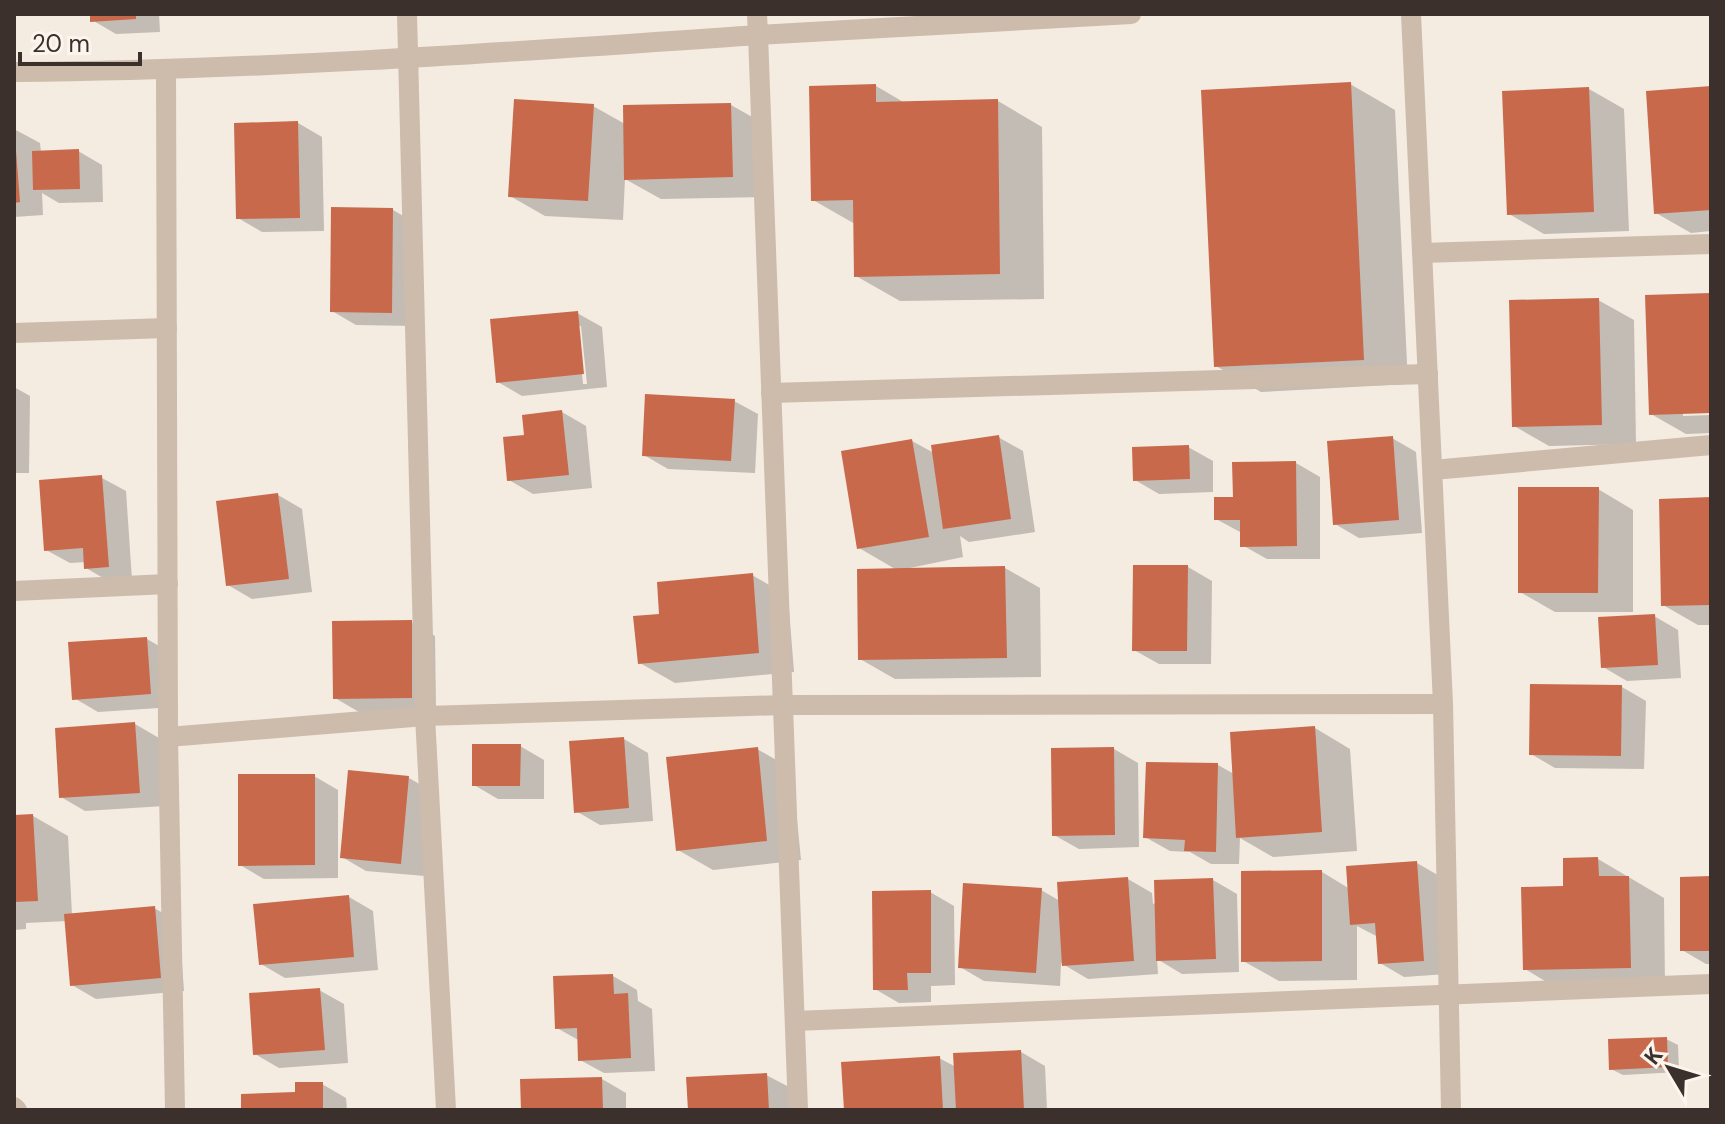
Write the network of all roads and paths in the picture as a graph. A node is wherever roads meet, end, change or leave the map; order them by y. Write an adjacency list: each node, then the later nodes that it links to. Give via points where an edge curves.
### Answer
1 (407, 14): 6 (street)
2 (1131, 14): 4 (street)
3 (1411, 14): 10 (street)
4 (1080, 15): 5 (street)
5 (758, 24): 6 (street); 14 (street)
6 (407, 59): 7 (street); 21 (street)
7 (166, 71): 8 (street); 11 (street)
8 (14, 72)
9 (1711, 244): 10 (street)
10 (1422, 253): 13 (street)
11 (167, 328): 12 (street); 17 (street)
12 (14, 333)
13 (1428, 374): 14 (street); 16 (street)
14 (771, 393): 20 (street)
15 (1711, 445): 16 (street)
16 (1433, 470): 19 (street)
17 (168, 584): 18 (street); 22 (street)
18 (14, 591)
19 (1443, 704): 20 (street); 24 (street)
20 (783, 705): 21 (street); 25 (street)
21 (425, 716): 22 (street); 27 (street)
22 (168, 737): 26 (street)
23 (1711, 984): 24 (street)
24 (1447, 994): 25 (street); 29 (street)
25 (795, 1021): 28 (street)
26 (175, 1110)
27 (446, 1110)
28 (798, 1110)
29 (1451, 1110)

